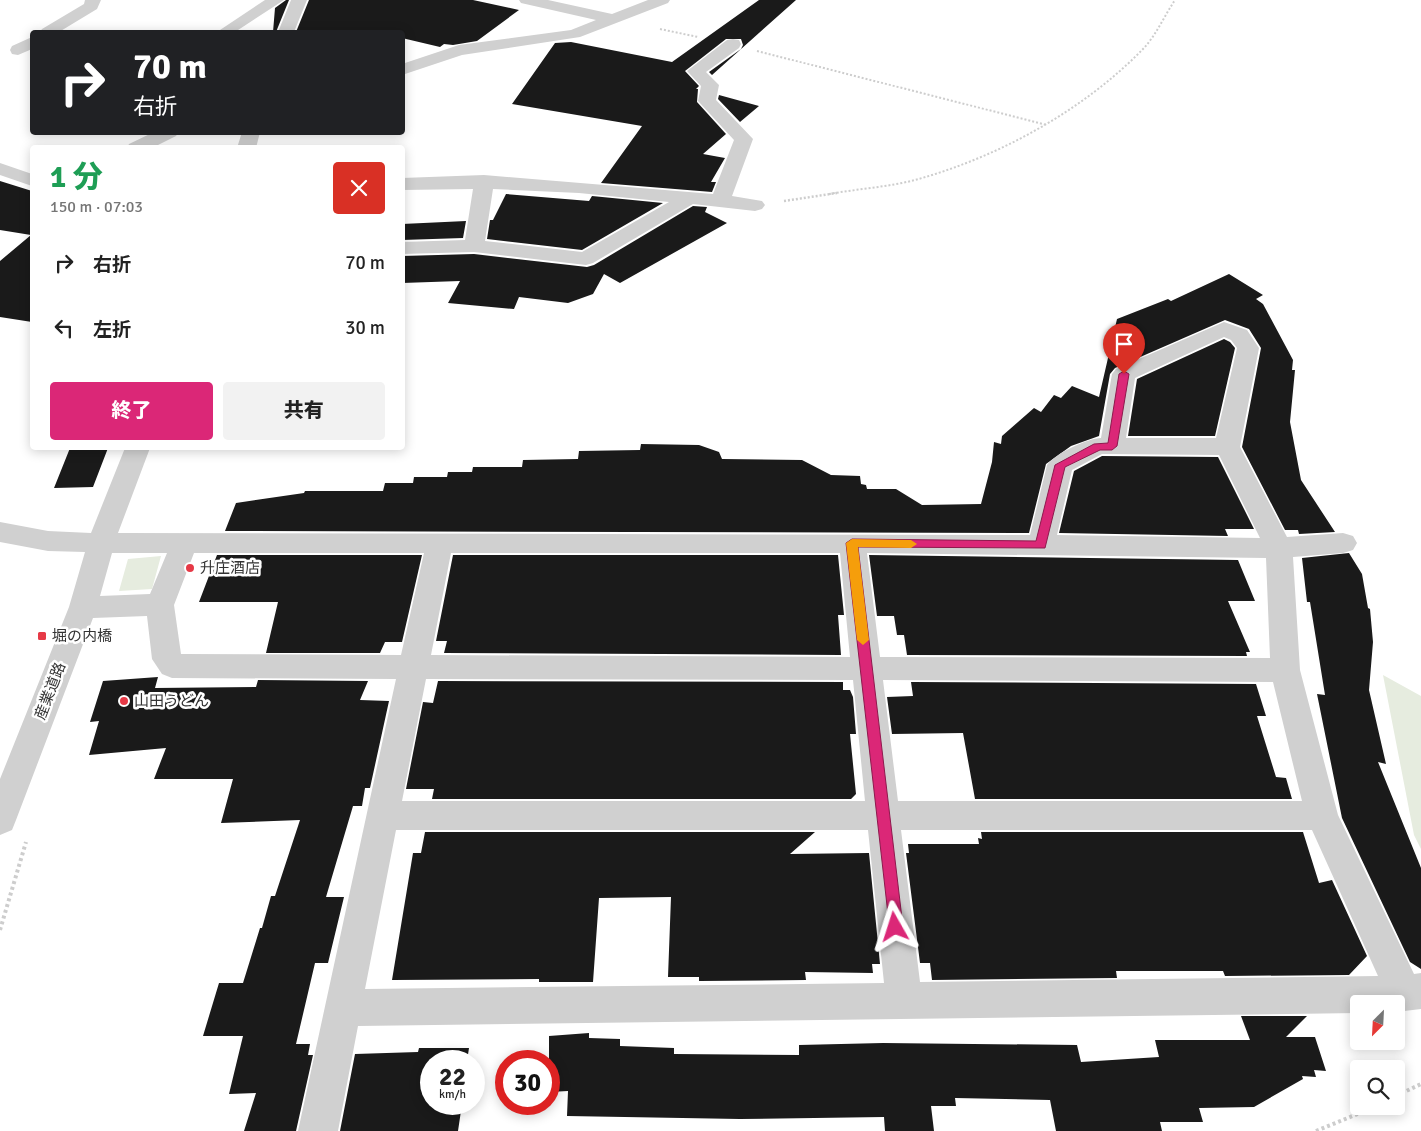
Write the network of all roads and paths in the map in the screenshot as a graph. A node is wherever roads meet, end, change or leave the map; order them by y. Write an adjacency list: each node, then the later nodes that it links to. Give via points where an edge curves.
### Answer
1 (93, 0): 8 (street, via 91,6)
2 (276, 0): 6 (street); 9 (street)
3 (527, 0): 7 (street)
4 (662, 0): 7 (street)
5 (1175, 0): 13 (path, via 1145,47 1081,102)
6 (298, 1): 10 (street)
7 (613, 19): 11 (path); 12 (street, via 574,34 459,50)
8 (51, 30)
9 (228, 30)
10 (287, 30)
11 (733, 44): 13 (path); 21 (street, via 696,71 710,85 707,101 744,138)
12 (405, 69)
13 (1048, 125): 22 (path, via 984,155 915,180)
14 (164, 135): 15 (street)
15 (142, 145)
16 (0, 169): 17 (street)
17 (30, 179)
18 (484, 181): 19 (street); 20 (street, via 556,184); 23 (street)
19 (405, 184)
20 (689, 198): 21 (street); 23 (street, via 586,259)
21 (720, 201): 22 (street)
22 (755, 205)
23 (474, 246): 24 (street)
24 (405, 248)
25 (1112, 446): 26 (street); 26 (street, via 1124,374 1224,329 1239,335 1248,348); 34 (street, via 1098,446 1060,465)
26 (1227, 447): 35 (street)
27 (136, 450): 29 (street, 産業道路)
28 (0, 532): 29 (street, via 48,541)
29 (101, 543): 30 (street); 37 (street, 産業道路)
30 (184, 543): 33 (street); 36 (street)
31 (852, 543): 33 (street); 34 (street); 39 (street)
32 (1343, 543): 35 (street)
33 (439, 544): 38 (street)
34 (1041, 545): 35 (street)
35 (1279, 548): 40 (street)
36 (160, 606): 37 (street); 38 (street, via 167,659 172,666)
37 (83, 607): 44 (street, 産業道路)
38 (413, 667): 39 (street); 43 (street)
39 (866, 668): 40 (street); 41 (street)
40 (1285, 670): 42 (street)
41 (883, 815): 42 (street); 43 (street); 48 (street)
42 (1322, 815): 47 (street)
43 (383, 816): 49 (street)
44 (0, 820)
45 (27, 838): 46 (path)
46 (0, 930)
47 (1413, 992): 48 (street)
48 (904, 1001): 49 (street)
49 (343, 1008): 53 (street)
50 (1421, 1084): 51 (path)
51 (1405, 1092)
52 (1354, 1115): 54 (path)
53 (318, 1131)
54 (1316, 1131)

